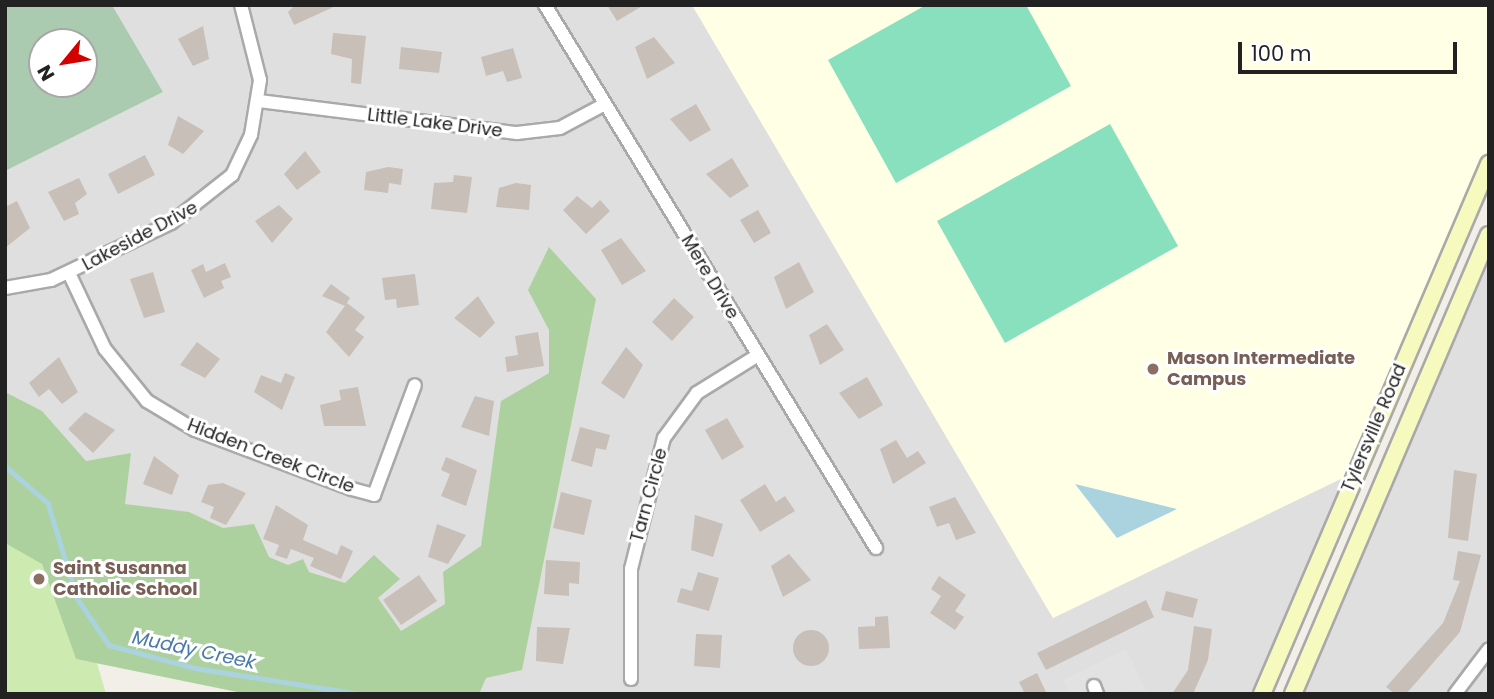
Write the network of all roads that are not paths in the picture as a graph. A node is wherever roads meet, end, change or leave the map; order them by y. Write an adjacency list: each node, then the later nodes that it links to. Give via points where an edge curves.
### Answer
1 (241, 5): 3 (street, Lakeside Drive, via 258,58)
2 (545, 5): 4 (street, Mere Drive)
3 (259, 101): 4 (street, Little Lake Drive, via 517,134 560,128); 7 (street, Lakeside Drive, via 241,160 208,199)
4 (605, 104): 9 (street, Mere Drive)
5 (1489, 164): 14 (main road, Tylersville Road)
6 (1489, 235): 15 (main road, Tylersville Road)
7 (69, 273): 8 (street); 10 (street, Hidden Creek Circle, via 105,349 147,401 195,430 352,489 374,495)
8 (5, 288)
9 (758, 355): 11 (street, Mere Drive); 13 (street, Tarn Circle, via 697,393 664,438 631,569)
10 (415, 384)
11 (876, 548)
12 (1489, 649): 16 (street)
13 (631, 679)
14 (1262, 694)
15 (1293, 694)
16 (1455, 694)

